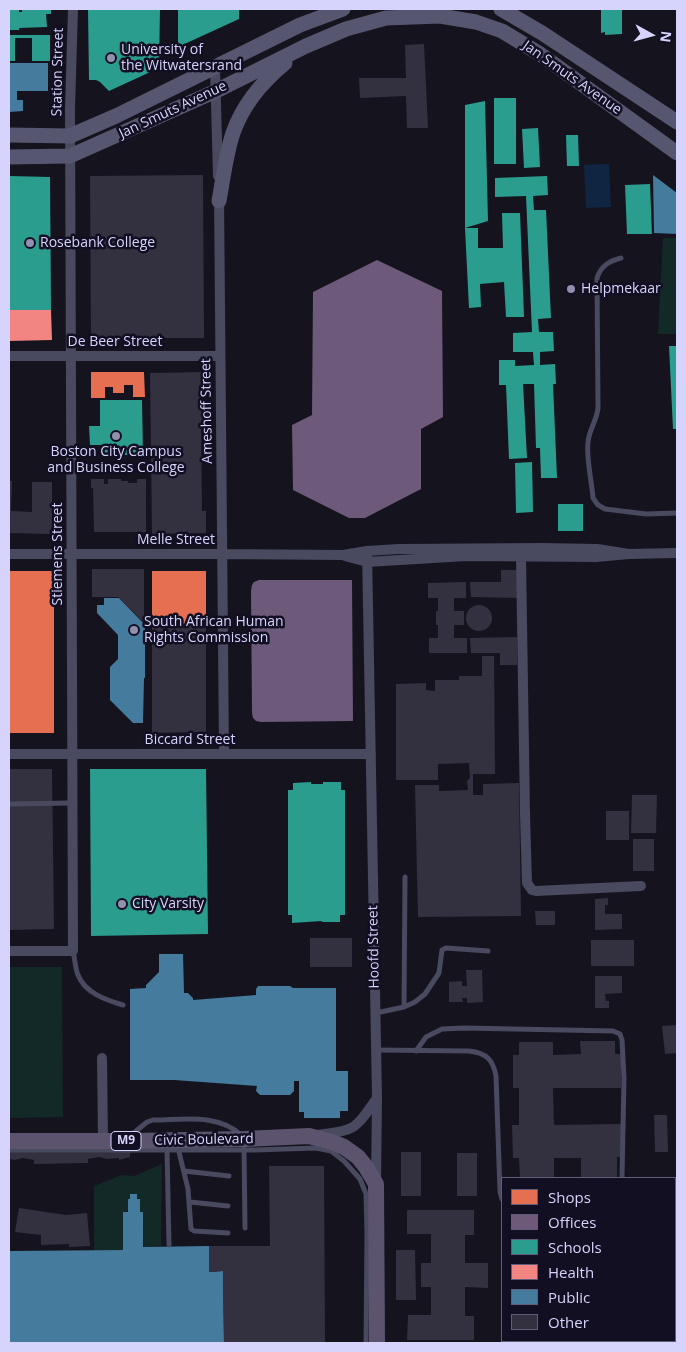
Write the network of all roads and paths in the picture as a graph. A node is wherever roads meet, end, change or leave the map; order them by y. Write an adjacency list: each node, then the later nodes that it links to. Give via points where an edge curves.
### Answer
1 (73, 9): 9 (street, Station Street)
2 (343, 9): 5 (main road, Jan Smuts Avenue, via 300,25)
3 (501, 9): 7 (main road, Jan Smuts Avenue)
4 (306, 46): 6 (main road, Jan Smuts Avenue); 10 (main road, Jan Smuts Avenue, via 346,28 386,18 440,16 476,22 502,31 540,54); 13 (main road, via 258,88 243,110 233,133)
5 (215, 68): 6 (street, Ameshoff Street); 9 (main road, Jan Smuts Avenue)
6 (216, 91): 11 (main road, Jan Smuts Avenue); 13 (street, Ameshoff Street)
7 (677, 122)
8 (9, 135): 9 (main road, Jan Smuts Avenue)
9 (70, 136): 11 (street, Station Street)
10 (677, 153)
11 (70, 156): 12 (main road, Jan Smuts Avenue); 16 (street, Stiemens Street)
12 (9, 157)
13 (219, 201): 17 (street, Ameshoff Street)
14 (621, 258): 18 (lane, via 603,266 597,278 598,408 588,445 593,498 605,509)
15 (9, 356): 16 (street, De Beer Street)
16 (70, 356): 17 (street, De Beer Street); 21 (street, Stiemens Street)
17 (220, 356): 22 (street, Ameshoff Street)
18 (677, 514)
19 (367, 551): 23 (street, Melle Street, via 542,548 597,549); 25 (street, Melle Street); 27 (street, Hoofd Street)
20 (9, 554): 21 (street, Melle Street)
21 (72, 554): 22 (street, Melle Street); 29 (street, Stiemens Street)
22 (222, 554): 25 (street, Melle Street); 30 (street, Ameshoff Street)
23 (629, 554): 24 (street, Melle Street); 26 (street, Melle Street)
24 (677, 554)
25 (343, 555): 27 (street, Melle Street)
26 (521, 556): 27 (street, Melle Street); 35 (street, via 527,883 536,891)
27 (367, 562): 31 (street, Hoofd Street)
28 (9, 754): 29 (street, Biccard Street)
29 (73, 754): 30 (street, Biccard Street); 32 (street, Stiemens Street)
30 (224, 754): 31 (street, Biccard Street)
31 (371, 754): 41 (street, Hoofd Street)
32 (73, 803): 33 (lane); 37 (street, Stiemens Street)
33 (9, 804)
34 (405, 877): 40 (lane)
35 (641, 886)
36 (9, 951): 37 (street)
37 (73, 951): 39 (lane, via 78,976 87,987 98,996)
38 (488, 951): 40 (lane, via 442,950 439,973 425,994)
39 (123, 1005)
40 (404, 1007): 41 (lane)
41 (375, 1013): 42 (street, Hoofd Street)
42 (376, 1050): 43 (lane); 45 (street, Hoofd Street)
43 (416, 1050): 55 (lane, via 426,1037 442,1029 613,1031 620,1034 624,1078); 57 (lane, via 479,1052 491,1061 496,1076)
44 (102, 1058): 48 (street)
45 (377, 1098): 46 (street, Civic Boulevard, via 354,1126); 56 (street, Hoofd Street)
46 (309, 1136): 50 (main road, Civic Boulevard / M9); 56 (main road, Civic Boulevard / M9, via 344,1147 358,1157)
47 (9, 1141): 48 (main road, Civic Boulevard / M9)
48 (103, 1141): 49 (main road, Civic Boulevard / M9)
49 (122, 1141): 50 (lane, via 153,1120 214,1120 233,1128); 51 (main road, Civic Boulevard / M9)
50 (244, 1144): 51 (main road, Civic Boulevard / M9); 60 (lane); 63 (lane, via 331,1151 360,1178 366,1194)
51 (172, 1145): 52 (lane); 53 (lane); 62 (lane)
52 (9, 1150)
53 (184, 1171): 54 (lane); 58 (lane)
54 (228, 1176)
55 (622, 1177)
56 (376, 1184): 64 (main road, Hoofd Street)
57 (501, 1196)
58 (190, 1202): 59 (lane); 61 (lane, via 192,1230)
59 (228, 1206)
60 (245, 1228)
61 (228, 1233)
62 (168, 1245)
63 (366, 1343)
64 (377, 1343)

